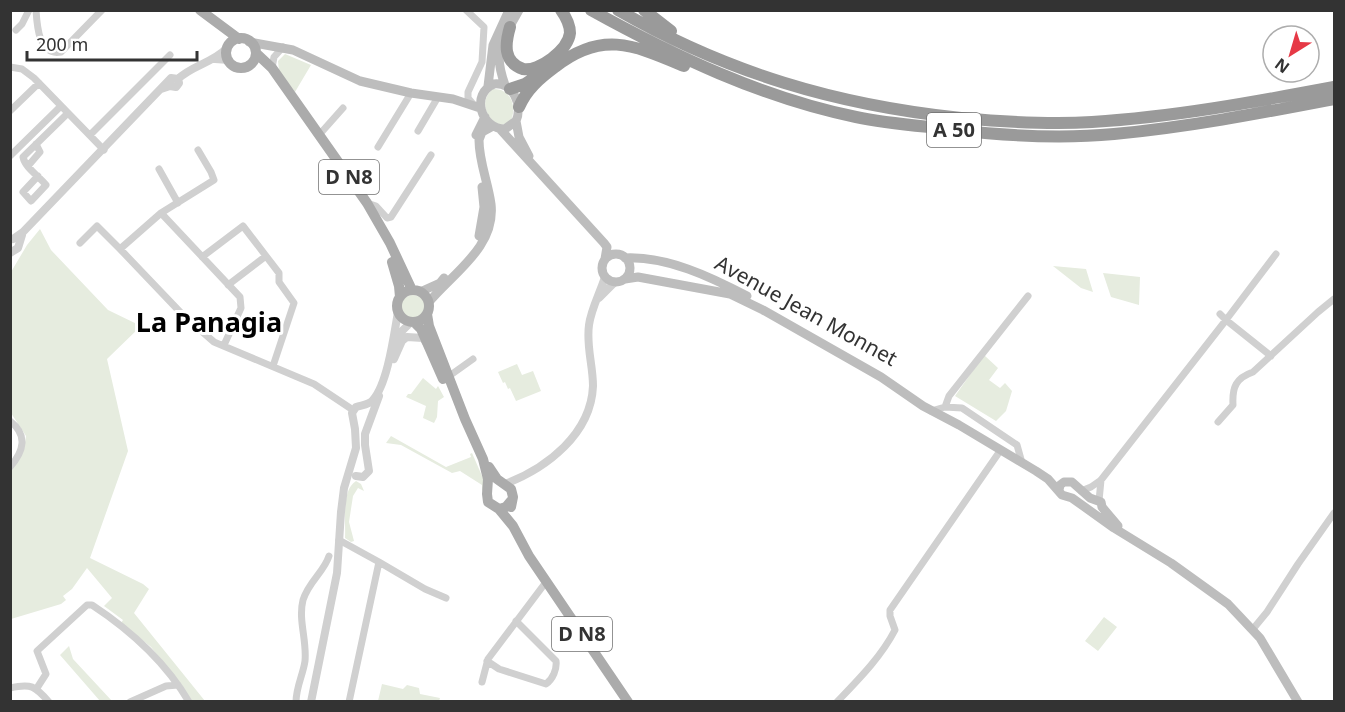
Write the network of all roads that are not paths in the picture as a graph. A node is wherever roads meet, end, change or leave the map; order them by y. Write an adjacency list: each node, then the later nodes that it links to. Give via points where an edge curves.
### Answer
1 (29, 10): 13 (street)
2 (36, 10): 3 (street, via 38,32 46,49 53,53 61,52)
3 (102, 10)
4 (200, 10): 16 (main road, via 225,27)
5 (466, 10): 28 (street, via 484,27 482,62 470,85)
6 (509, 10): 28 (main road, via 493,45)
7 (519, 10): 12 (main road)
8 (561, 10): 14 (highway, via 569,26)
9 (591, 10): 26 (highway, A 50, via 646,40)
10 (618, 10): 20 (highway, A 50)
11 (644, 10): 20 (highway, via 677,34)
12 (510, 27): 14 (highway, via 507,55 523,69 543,65); 22 (main road, via 498,55)
13 (16, 30)
14 (568, 40): 22 (highway, via 552,63 525,84)
15 (283, 47): 16 (main road); 19 (street, via 274,57); 24 (main road, via 360,81)
16 (244, 52): 19 (main road, D N8); 40 (street, via 187,71 160,89)
17 (170, 55): 37 (street)
18 (10, 67): 21 (street, via 24,71)
19 (272, 68): 38 (main road, D N8)
20 (755, 74): 23 (highway, A 50, via 822,95 888,109 1012,123 1119,120 1225,107)
21 (39, 83): 29 (street); 32 (street)
22 (508, 87): 28 (main road, via 498,83); 30 (main road)
23 (1335, 87)
24 (411, 93): 25 (main road); 39 (street)
25 (438, 97): 28 (main road); 36 (street)
26 (784, 97): 27 (highway, A 50, via 857,117 1006,136 1113,134 1222,121); 30 (highway, via 729,84 637,48 606,44 570,56 532,85)
27 (1335, 99)
28 (479, 100): 35 (main road); 64 (main road, via 475,143 484,204 480,234 469,253 440,283)
29 (61, 106): 33 (street); 43 (street)
30 (519, 107): 34 (main road)
31 (343, 108): 38 (street)
32 (10, 111)
33 (68, 113): 37 (street); 46 (street, via 23,157)
34 (516, 121): 35 (main road, via 511,127); 45 (main road, via 519,137)
35 (496, 127): 45 (main road); 69 (main road, via 482,132 478,140 491,204 486,233 476,253)
36 (418, 131)
37 (90, 135): 40 (street)
38 (319, 135): 48 (main road, D N8)
39 (378, 147)
40 (104, 150): 52 (street)
41 (198, 150): 47 (street, via 214,180)
42 (431, 155): 48 (street, via 391,217)
43 (10, 156)
44 (159, 170): 47 (street)
45 (539, 171): 51 (main road)
46 (38, 176)
47 (178, 203): 49 (street)
48 (367, 203): 50 (main road, D N8)
49 (161, 213): 54 (street); 58 (street)
50 (377, 219): 64 (main road, D N8); 66 (main road, D N8)
51 (598, 235): 59 (main road); 60 (main road, via 607,248)
52 (14, 240): 55 (street, via 16,250)
53 (80, 243): 54 (street, via 97,226)
54 (120, 249): 76 (street, via 182,314 214,342)
55 (11, 252)
56 (1275, 254): 73 (street)
57 (266, 256): 58 (street, via 243,225); 63 (street); 80 (street, via 294,303)
58 (202, 257): 63 (street)
59 (622, 257): 60 (main road, via 612,255); 62 (main road, via 630,269); 85 (main road, Avenue Jean Monnet, via 669,264 731,288 885,373)
60 (605, 259): 61 (main road)
61 (605, 277): 62 (main road); 68 (street)
62 (620, 281): 68 (street); 85 (main road, Avenue Jean Monnet, via 638,277 730,294)
63 (228, 285): 76 (street, via 240,297 241,308)
64 (416, 291): 66 (main road); 69 (main road)
65 (1028, 296): 82 (street)
66 (400, 297): 70 (main road)
67 (1335, 299): 77 (street)
68 (597, 300): 96 (street, via 589,323 593,384 585,420 564,448)
69 (429, 302): 71 (main road)
70 (398, 312): 74 (main road, via 403,319); 83 (street, via 388,365 375,399)
71 (427, 314): 74 (main road); 81 (main road)
72 (1220, 314): 73 (street)
73 (1226, 320): 77 (street); 97 (street)
74 (413, 322): 75 (main road, via 422,329); 78 (street, via 402,331)
75 (427, 344): 78 (street, via 423,338 407,337); 81 (main road)
76 (224, 345): 80 (street)
77 (1271, 356): 89 (street, via 1236,383 1233,405)
78 (394, 359): 87 (street)
79 (473, 359): 81 (street)
80 (273, 366): 86 (street, via 314,384)
81 (446, 379): 91 (main road)
82 (949, 396): 84 (street); 85 (street)
83 (363, 405): 86 (street); 87 (street)
84 (962, 408): 85 (street); 92 (street, via 1017,445)
85 (938, 409): 90 (main road, Avenue Jean Monnet)
86 (353, 410): 94 (street, via 357,440)
87 (371, 416): 95 (street, via 365,446 369,471 363,477)
88 (10, 421): 93 (street, via 22,437 21,450)
89 (1218, 422)
90 (1000, 451): 92 (main road, Avenue Jean Monnet); 127 (street, via 890,610 895,630 890,640 867,672)
91 (483, 459): 98 (main road); 101 (main road)
92 (1022, 463): 99 (main road, Avenue Jean Monnet)
93 (10, 467)
94 (351, 468): 95 (street); 100 (street)
95 (356, 476): 100 (street)
96 (524, 477): 98 (street); 103 (street)
97 (1101, 480): 102 (street); 104 (street)
98 (504, 483): 101 (main road); 103 (main road)
99 (1062, 486): 102 (main road, via 1072,482); 104 (main road, via 1062,495)
100 (344, 488): 108 (street)
101 (488, 489): 105 (main road, via 488,502)
102 (1081, 491): 104 (main road)
103 (512, 497): 105 (main road, via 506,507); 107 (main road, D N8)
104 (1099, 508): 114 (main road, via 1127,536 1200,583)
105 (499, 509): 107 (main road, D N8)
106 (1335, 513): 114 (street)
107 (513, 526): 111 (main road, D N8)
108 (339, 540): 110 (street); 125 (street, via 337,573)
109 (329, 556): 124 (street, via 303,601 305,663)
110 (379, 562): 112 (street); 126 (street)
111 (546, 582): 113 (street); 120 (main road, D N8)
112 (446, 597)
113 (516, 621): 115 (street); 115 (street, via 556,661 550,681 546,684 508,672)
114 (1253, 629): 128 (main road)
115 (487, 661): 116 (street)
116 (482, 682)
117 (178, 685): 119 (street, via 147,647 87,605 37,651 46,674); 122 (street, via 166,686); 123 (street)
118 (10, 688): 119 (street)
119 (37, 688): 121 (street)
120 (625, 700)
121 (49, 702)
122 (130, 702)
123 (189, 702)
124 (296, 702)
125 (311, 702)
126 (349, 702)
127 (837, 702)
128 (1298, 702)

